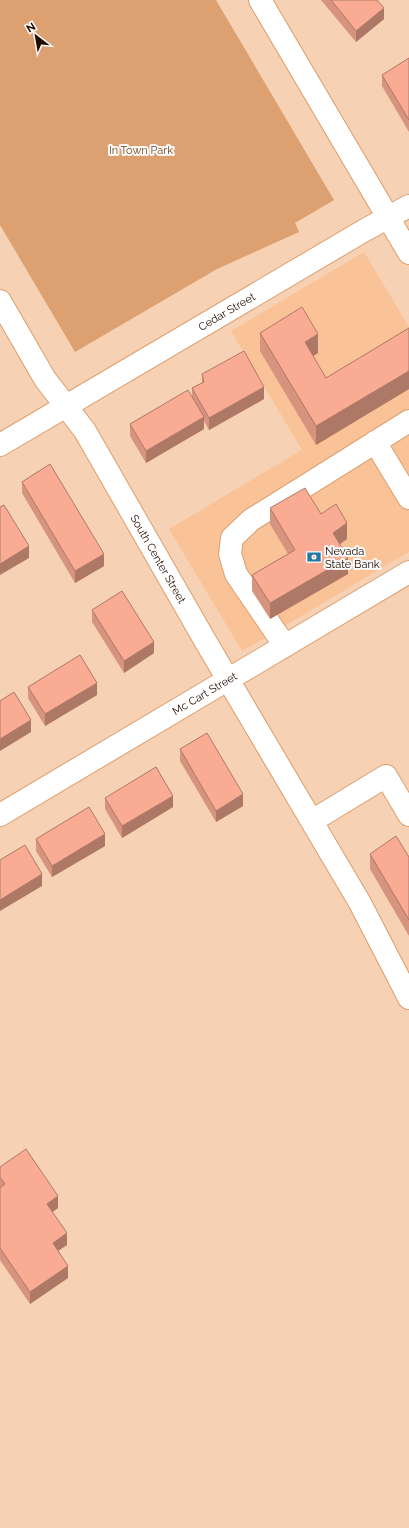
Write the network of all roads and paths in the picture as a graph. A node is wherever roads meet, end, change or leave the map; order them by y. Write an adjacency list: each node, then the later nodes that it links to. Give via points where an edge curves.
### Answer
1 (260, 0): 3 (street)
2 (409, 206): 3 (street, Cedar Street)
3 (387, 216): 4 (street); 6 (street, Cedar Street)
4 (409, 253)
5 (0, 301): 6 (street, South Center Street, via 45,379)
6 (66, 405): 9 (street, Cedar Street); 13 (street, South Center Street, via 85,431)
7 (409, 421): 8 (street)
8 (375, 442): 10 (street); 12 (street, via 251,520 232,538 230,554 236,574)
9 (0, 445)
10 (409, 498)
11 (409, 572): 12 (street, Mc Cart Street)
12 (284, 646): 13 (street, Mc Cart Street)
13 (228, 680): 15 (street, Mc Cart Street); 16 (street, South Center Street)
14 (409, 814): 16 (street, via 386,776)
15 (0, 815)
16 (312, 821): 17 (street, South Center Street, via 360,903)
17 (409, 998)

